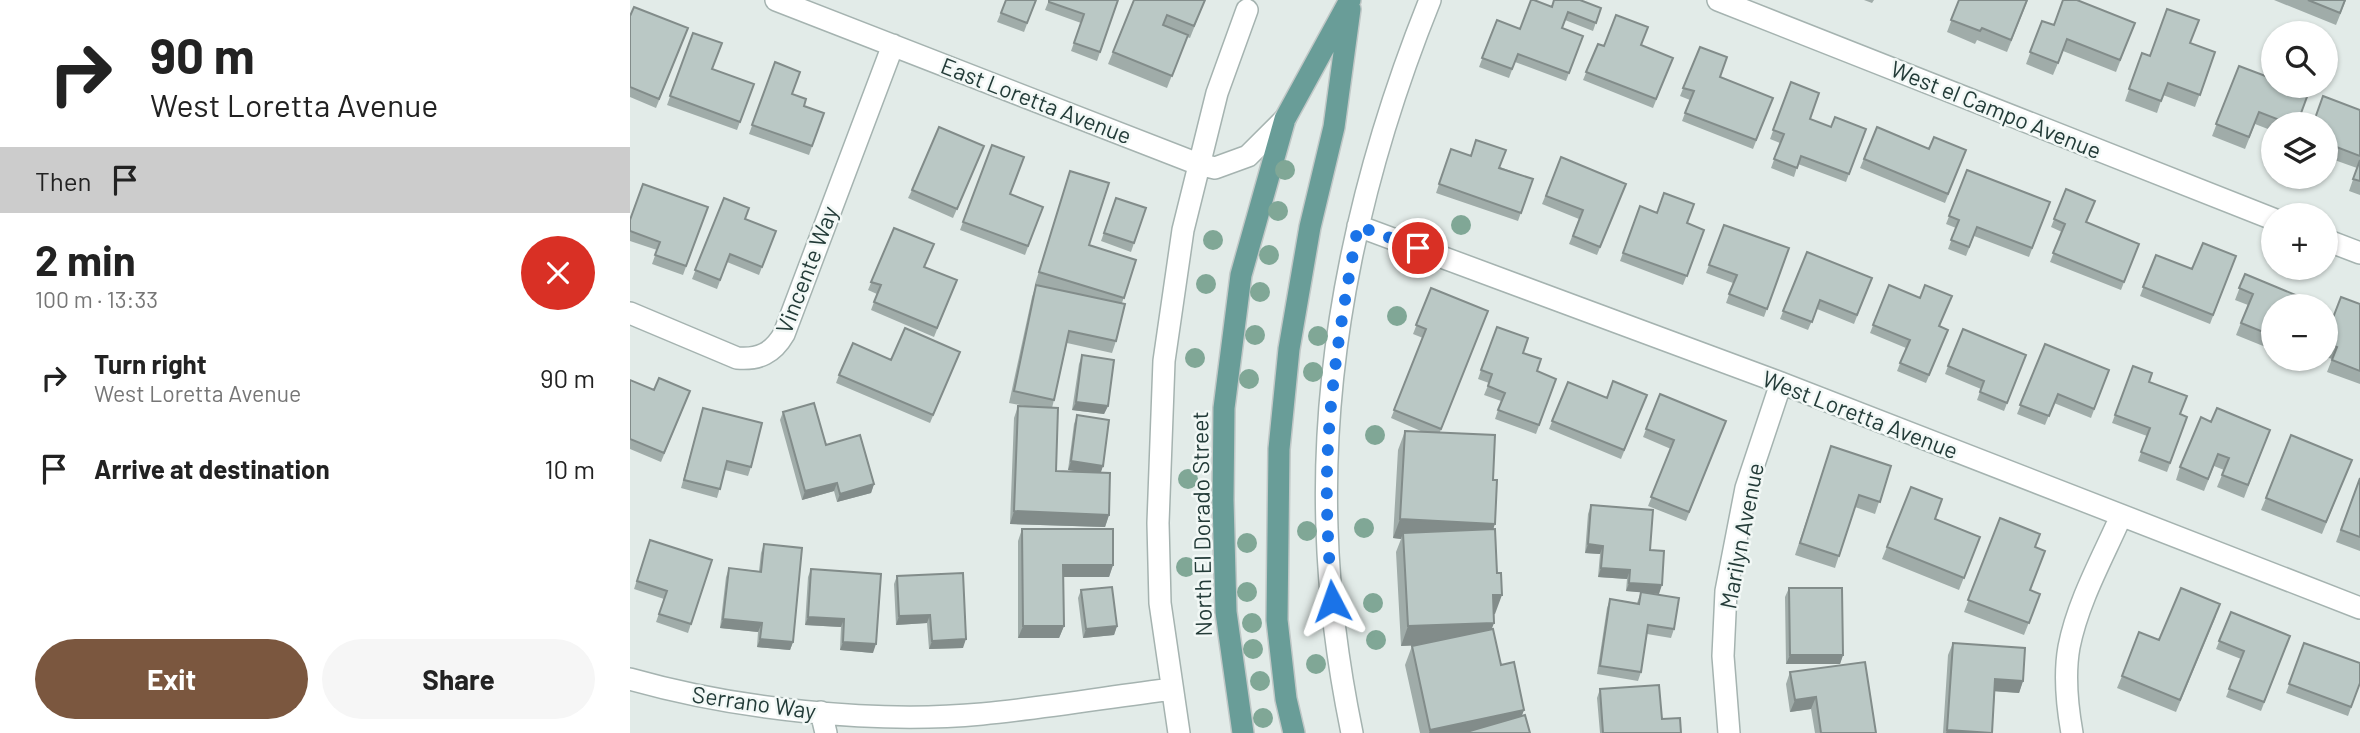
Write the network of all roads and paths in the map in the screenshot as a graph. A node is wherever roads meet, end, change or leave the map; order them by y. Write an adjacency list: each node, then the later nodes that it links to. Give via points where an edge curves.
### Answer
1 (776, 0): 6 (street, East Loretta Avenue)
2 (1351, 0): 7 (main road, North El Dorado Street); 22 (main road, North El Dorado Street, via 1334,127 1310,227 1289,349 1279,449 1277,620)
3 (1430, 0): 10 (street, via 1373,163)
4 (1718, 0): 9 (street, West el Campo Avenue)
5 (1247, 10): 8 (street)
6 (894, 46): 8 (street, East Loretta Avenue); 13 (street, Vincente Way, via 777,346 766,355 737,358)
7 (1285, 120): 8 (street, East Loretta Avenue, via 1248,156 1215,168); 21 (main road, North El Dorado Street, via 1241,275 1224,408 1226,612)
8 (1198, 164): 18 (street, via 1183,230 1164,361 1158,523 1160,603)
9 (2261, 214)
10 (1358, 226): 14 (street, West Loretta Avenue); 23 (street, via 1334,371 1327,471 1332,601)
11 (2338, 245): 12 (street)
12 (2360, 253)
13 (630, 313)
14 (1780, 383): 15 (street, West Loretta Avenue); 24 (street, Marilyn Avenue, via 1746,488 1726,591 1723,656)
15 (2121, 516): 16 (street, West Loretta Avenue); 25 (street, via 2074,629 2067,670)
16 (2360, 608)
17 (630, 679): 19 (street, Serrano Way)
18 (1171, 689): 19 (street, Serrano Way, via 981,714); 20 (street)
19 (823, 723)
20 (1179, 733)
21 (1243, 733)
22 (1294, 733)
23 (1352, 733)
24 (1728, 733)
25 (2072, 733)

